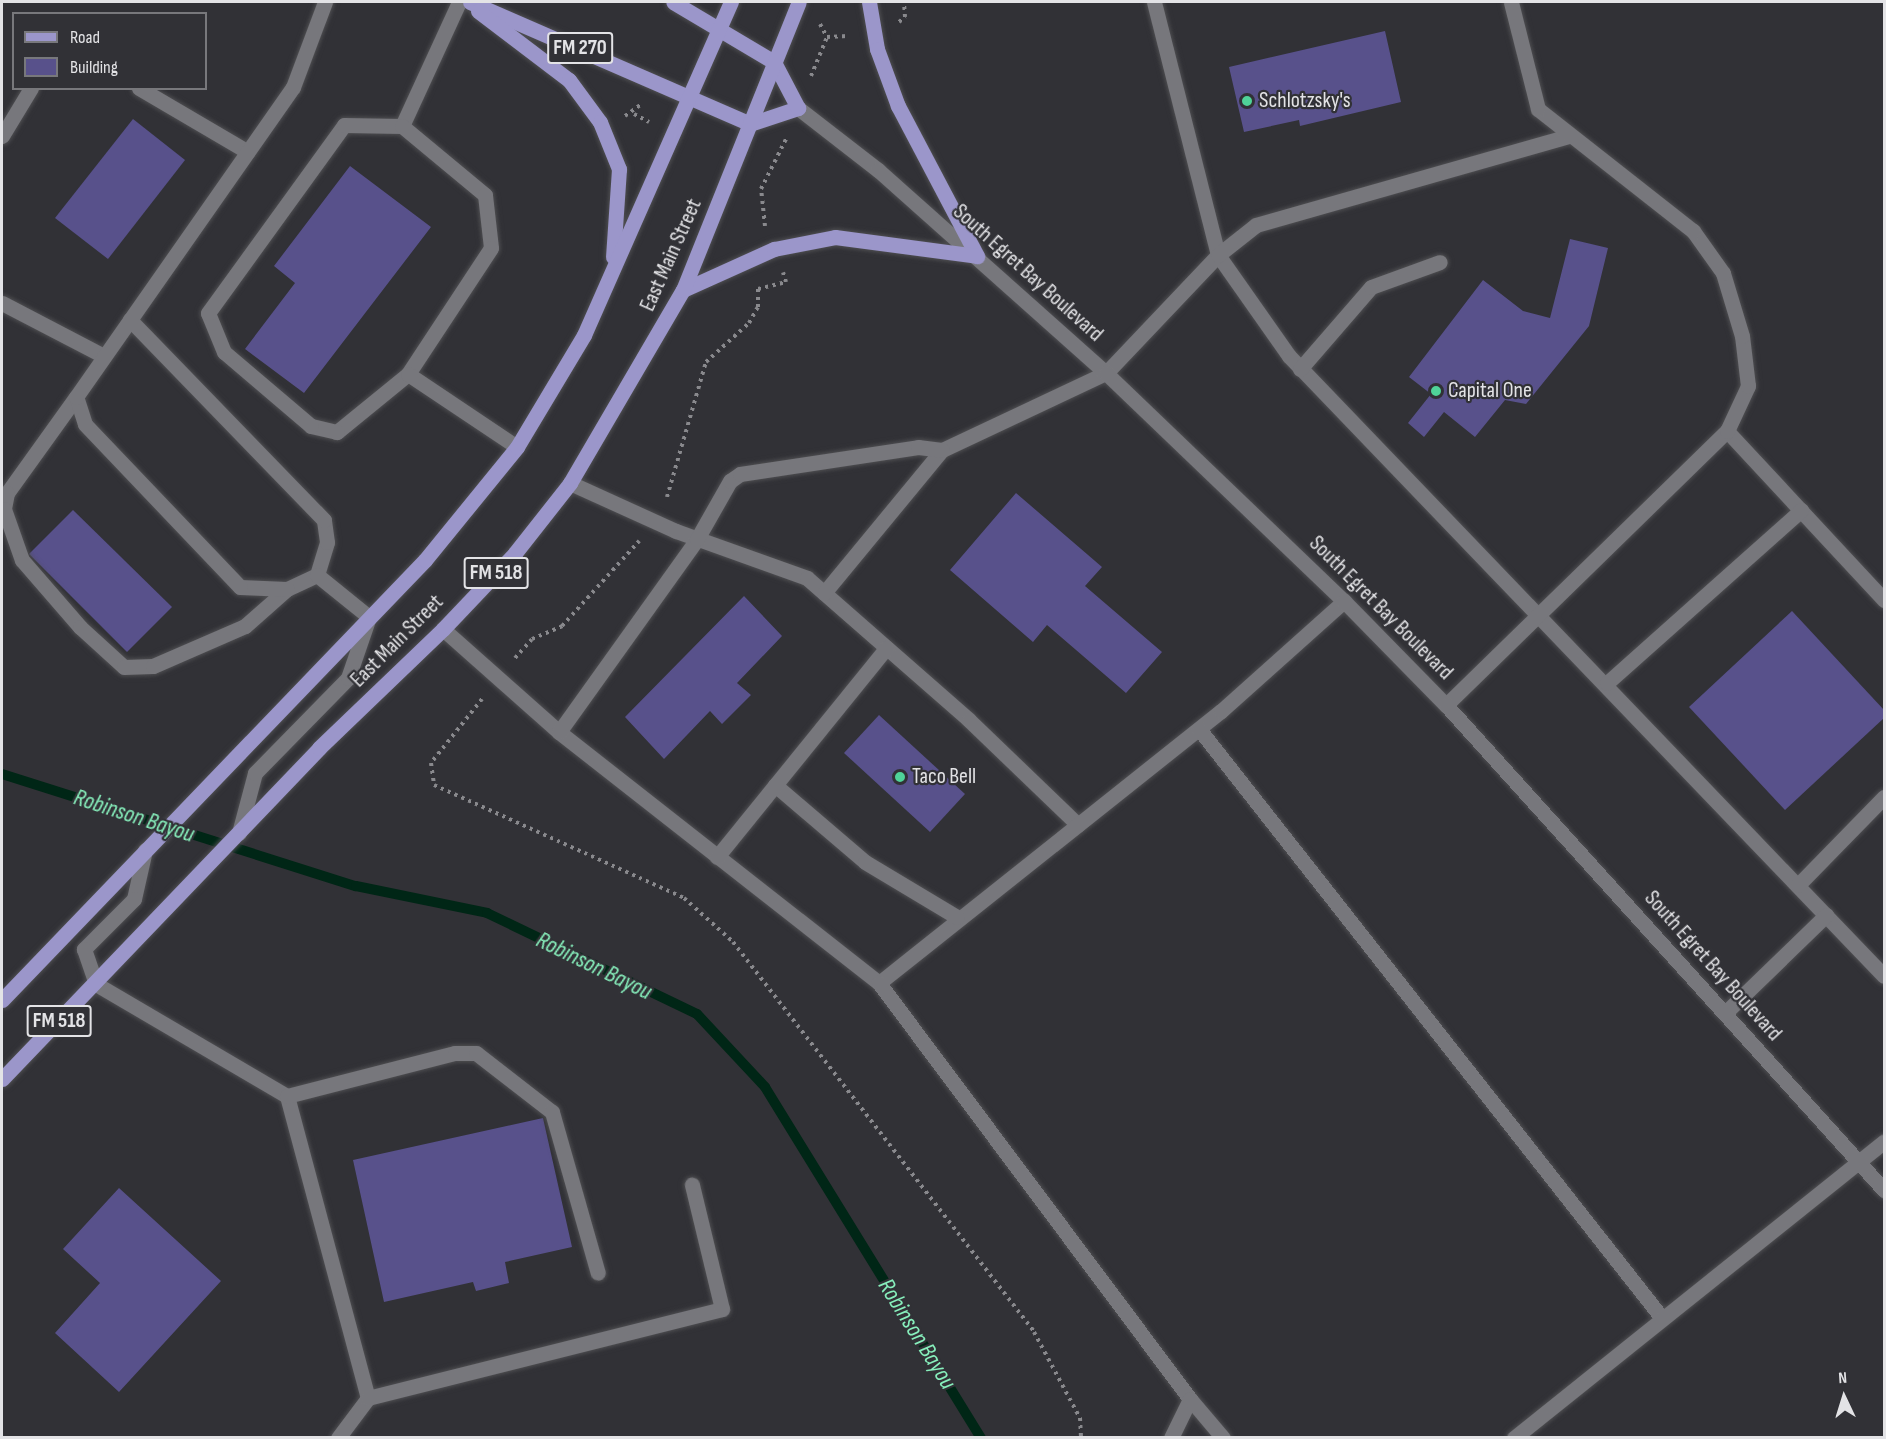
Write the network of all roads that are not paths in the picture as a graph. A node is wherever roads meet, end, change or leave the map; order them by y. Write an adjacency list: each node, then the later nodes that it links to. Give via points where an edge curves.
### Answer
1 (325, 2): 20 (main road, via 293,87)
2 (459, 2): 17 (main road)
3 (468, 2): 14 (main road, FM 270); 24 (main road, via 569,80 600,122 619,169)
4 (673, 2): 10 (main road)
5 (730, 2): 10 (main road, East Main Street / FM 518)
6 (799, 2): 11 (main road, East Main Street / FM 518)
7 (868, 2): 22 (main road, via 877,49 898,106)
8 (1154, 2): 21 (main road)
9 (1511, 2): 19 (main road, via 1538,109)
10 (720, 26): 11 (main road); 14 (main road, East Main Street / FM 518)
11 (774, 62): 15 (main road); 16 (main road, East Main Street / FM 518)
12 (30, 90): 18 (main road)
13 (142, 90): 20 (main road)
14 (688, 96): 16 (main road, FM 270); 24 (main road, East Main Street / FM 518)
15 (798, 108): 16 (main road); 22 (main road, South Egret Bay Boulevard)
16 (750, 124): 25 (main road, East Main Street / FM 518)
17 (402, 126): 31 (main road, via 485,195 491,248); 31 (main road, via 344,125 208,313 224,352 311,426 337,432)
18 (2, 136)
19 (1568, 136): 21 (main road, via 1256,225); 33 (main road, via 1693,231 1723,273 1742,336 1748,386)
20 (248, 152): 27 (main road)
21 (1218, 255): 29 (main road); 30 (main road)
22 (977, 256): 25 (main road, via 835,237 774,249); 30 (main road, South Egret Bay Boulevard)
23 (1440, 262): 29 (main road, via 1371,287)
24 (613, 267): 34 (main road, East Main Street / FM 518, via 584,335)
25 (683, 290): 36 (main road, East Main Street / FM 518)
26 (2, 303): 28 (main road)
27 (130, 321): 28 (main road); 39 (main road, via 324,520 327,542)
28 (104, 356): 32 (main road)
29 (1300, 369): 44 (main road)
30 (1106, 373): 35 (main road); 43 (main road, South Egret Bay Boulevard)
31 (408, 374): 34 (main road)
32 (76, 397): 40 (main road, via 85,424 240,587); 40 (main road, via 7,493 3,510 13,548 80,627 124,667 138,670 245,626)
33 (1727, 431): 37 (main road); 44 (main road)
34 (517, 447): 45 (main road, East Main Street / FM 518, via 425,560)
35 (942, 450): 38 (main road, via 918,447 740,474 730,481); 41 (main road)
36 (570, 483): 38 (main road); 46 (main road, East Main Street / FM 518, via 515,553)
37 (1801, 510): 42 (main road); 48 (main road)
38 (696, 539): 41 (main road, via 807,578); 51 (main road)
39 (317, 575): 40 (main road); 45 (main road)
40 (287, 589)
41 (824, 593): 47 (main road)
42 (1884, 600)
43 (1344, 602): 49 (main road, South Egret Bay Boulevard); 50 (main road)
44 (1540, 613): 48 (main road); 49 (main road)
45 (369, 617): 55 (main road, via 348,678 255,773); 56 (main road, East Main Street / FM 518)
46 (443, 629): 51 (main road); 55 (main road, East Main Street / FM 518, via 319,748)
47 (886, 648): 52 (main road); 54 (main road)
48 (1606, 683): 58 (main road)
49 (1446, 705): 65 (main road, South Egret Bay Boulevard)
50 (1199, 729): 54 (main road); 73 (main road)
51 (559, 732): 57 (main road)
52 (775, 785): 57 (main road); 60 (main road, via 865,862)
53 (1884, 797): 58 (main road)
54 (1078, 825): 60 (main road)
55 (239, 834): 63 (main road, East Main Street / FM 518)
56 (145, 850): 63 (main road, via 134,899 84,950); 64 (main road, East Main Street / FM 518)
57 (717, 857): 62 (main road)
58 (1798, 885): 59 (main road)
59 (1827, 915): 61 (main road); 65 (main road)
60 (957, 917): 62 (main road)
61 (1884, 976)
62 (879, 983): 75 (main road)
63 (96, 984): 66 (main road, East Main Street / FM 518); 67 (main road)
64 (2, 1000)
65 (1725, 1013): 69 (main road, South Egret Bay Boulevard)
66 (2, 1079)
67 (287, 1096): 72 (main road, via 455,1053 476,1053 552,1112); 74 (main road)
68 (1884, 1142): 69 (main road)
69 (1859, 1161): 71 (main road, South Egret Bay Boulevard); 73 (main road)
70 (692, 1185): 74 (main road, via 722,1309)
71 (1884, 1190)
72 (598, 1273)
73 (1662, 1318): 79 (main road)
74 (368, 1398): 76 (main road)
75 (1190, 1398): 77 (main road); 78 (main road)
76 (338, 1437)
77 (1171, 1437)
78 (1223, 1437)
79 (1514, 1437)

